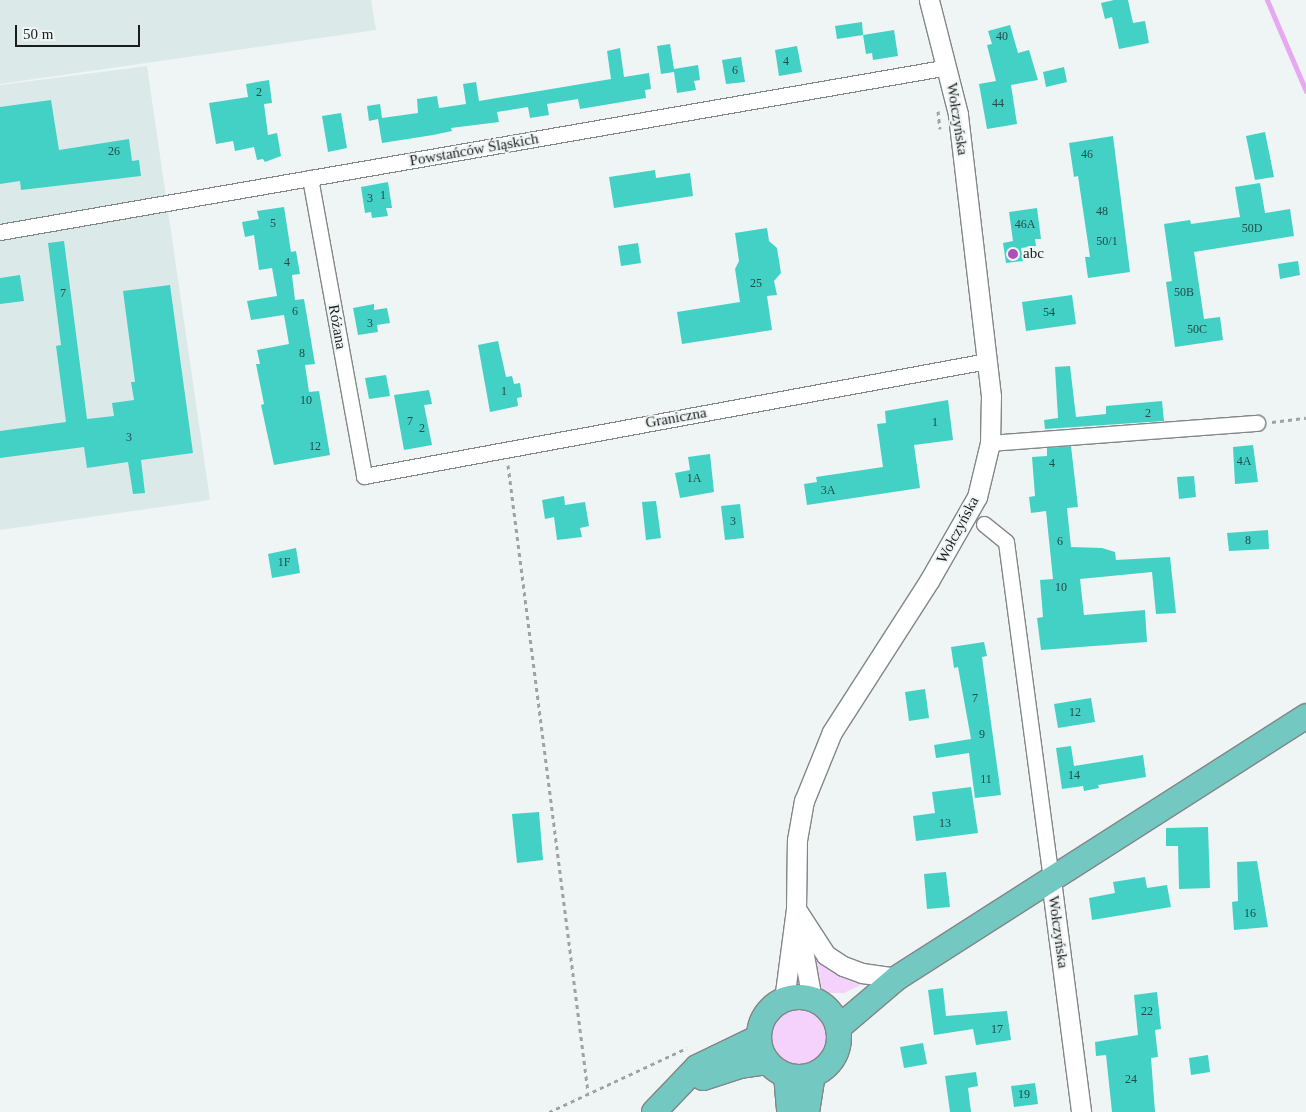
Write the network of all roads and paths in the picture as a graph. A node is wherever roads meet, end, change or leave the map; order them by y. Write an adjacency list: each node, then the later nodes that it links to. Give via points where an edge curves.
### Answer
1 (929, 0): 2 (street, Wołczyńska)
2 (948, 67): 3 (street, Powstańców Śląskich); 5 (street, Wołczyńska, via 958,114)
3 (310, 178): 4 (street, Powstańców Śląskich); 10 (street, Różana)
4 (0, 232)
5 (987, 361): 8 (street, Wołczyńska); 9 (street, Graniczna)
6 (1306, 418): 7 (path)
7 (1257, 423): 8 (street)
8 (990, 443): 14 (street, Wołczyńska, via 977,497 966,518 930,581 849,702 817,765 804,801 797,840)
9 (506, 450): 10 (street, Graniczna); 23 (path)
10 (364, 476)
11 (984, 524): 13 (street, Wołczyńska, via 1006,542)
12 (1306, 716): 13 (main road)
13 (1051, 880): 15 (main road); 28 (street, Wołczyńska)
14 (796, 909): 15 (street, via 826,955 862,973); 16 (street, Wołczyńska); 17 (street, Wołczyńska)
15 (897, 978): 17 (main road)
16 (784, 1000): 17 (main road, via 798,997); 18 (main road, via 766,1015)
17 (825, 1012): 21 (main road, via 836,1051 823,1069)
18 (759, 1037): 20 (main road); 22 (main road, via 697,1067)
19 (692, 1046): 23 (path)
20 (777, 1069): 21 (main road); 22 (main road, via 708,1075); 26 (main road)
21 (813, 1075): 27 (main road)
22 (674, 1090): 25 (main road)
23 (588, 1092): 24 (path)
24 (549, 1112)
25 (654, 1112)
26 (789, 1112)
27 (807, 1112)
28 (1081, 1112)

